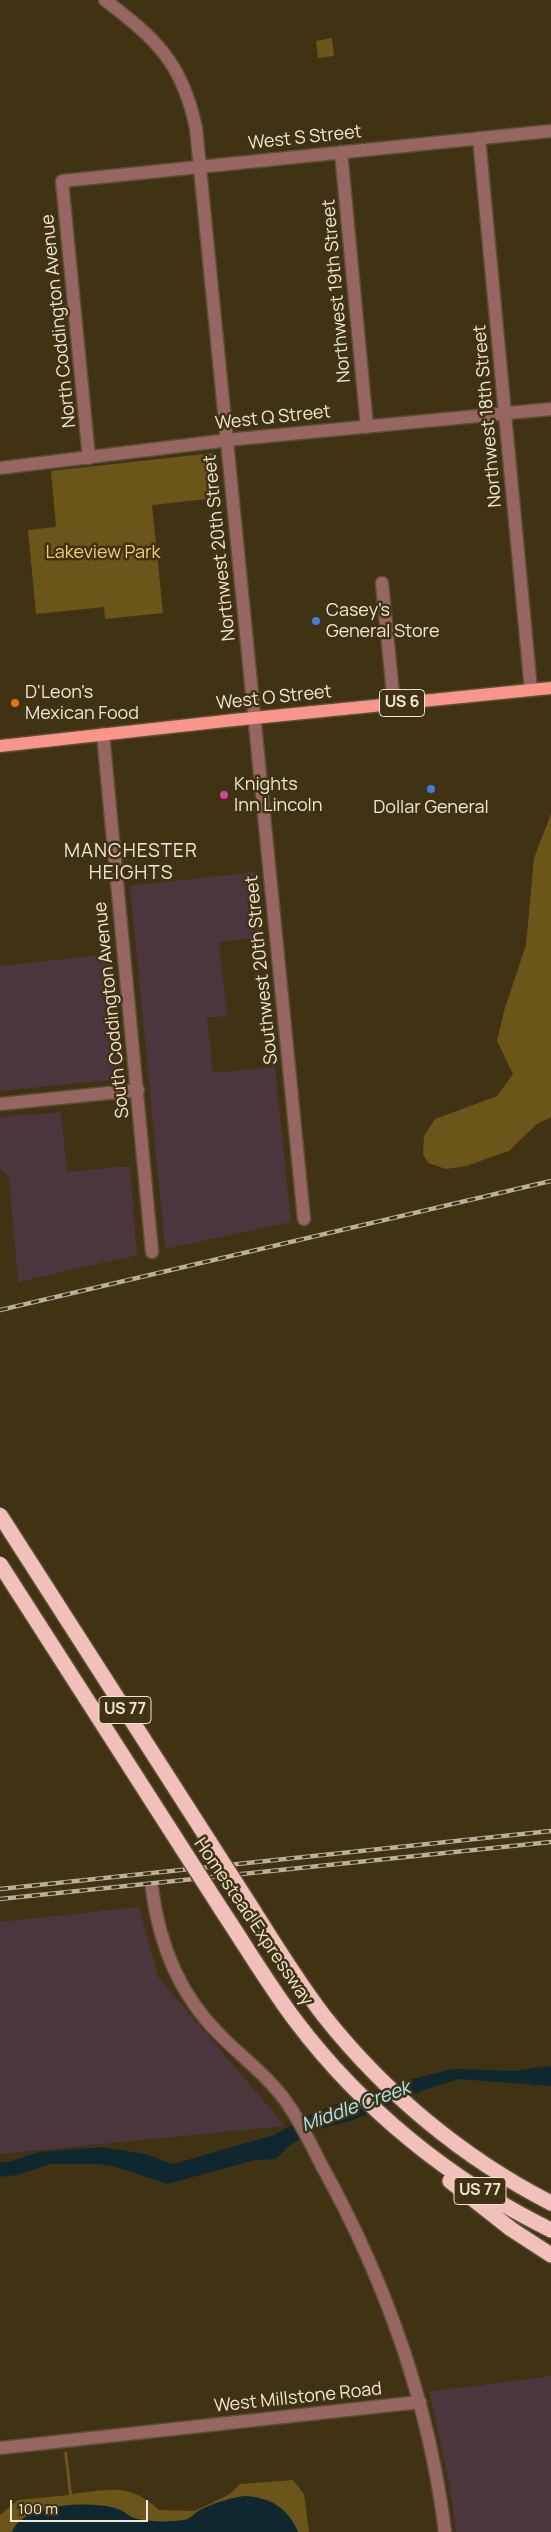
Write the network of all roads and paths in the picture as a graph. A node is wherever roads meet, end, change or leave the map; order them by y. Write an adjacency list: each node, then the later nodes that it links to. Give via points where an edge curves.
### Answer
1 (105, 0): 5 (street, Northwest 20th Street, via 154,39 177,71 192,108)
2 (551, 131): 3 (street, West S Street)
3 (479, 138): 4 (street, West S Street); 8 (street, Northwest 18th Street)
4 (341, 152): 5 (street, West S Street); 9 (street, Northwest 19th Street)
5 (201, 167): 6 (street, West S Street); 10 (street, Northwest 20th Street)
6 (62, 182): 11 (street, North Coddington Avenue)
7 (551, 408): 8 (street, West Q Street)
8 (505, 413): 9 (street, West Q Street); 15 (street, Northwest 18th Street)
9 (367, 426): 10 (street, West Q Street)
10 (227, 440): 11 (street, West Q Street); 17 (street, Northwest 20th Street)
11 (89, 458): 12 (street, West Q Street)
12 (0, 468)
13 (382, 583): 16 (street)
14 (551, 688): 15 (main road, West O Street / US 6)
15 (532, 690): 16 (main road, West O Street / US 6)
16 (394, 704): 17 (main road, West O Street / US 6)
17 (253, 718): 18 (main road, West O Street / US 6); 22 (street, Southwest 20th Street)
18 (103, 734): 19 (main road, West O Street / US 6); 20 (street, South Coddington Avenue)
19 (0, 746)
20 (138, 1090): 21 (street); 23 (street, South Coddington Avenue)
21 (0, 1104)
22 (304, 1219)
23 (152, 1252)
24 (0, 1515): 28 (highway, Homestead Expressway / US 77, bridge, via 309,1995 351,2048 391,2090)
25 (0, 1564): 27 (highway, Homestead Expressway / US 77, bridge, via 294,2019 348,2083)
26 (152, 1888): 33 (street, via 167,1956 190,1998 220,2035 271,2083 292,2111 354,2224 391,2313)
27 (414, 2144): 31 (highway, Homestead Expressway / US 77, via 498,2202); 32 (highway, via 439,2173 510,2230)
28 (484, 2164): 29 (highway, via 511,2172); 30 (highway, US 77)
29 (551, 2192)
30 (551, 2203)
31 (551, 2230)
32 (551, 2255)
33 (420, 2402): 34 (street, West Millstone Road, via 180,2432); 35 (street)
34 (0, 2448)
35 (445, 2532)

